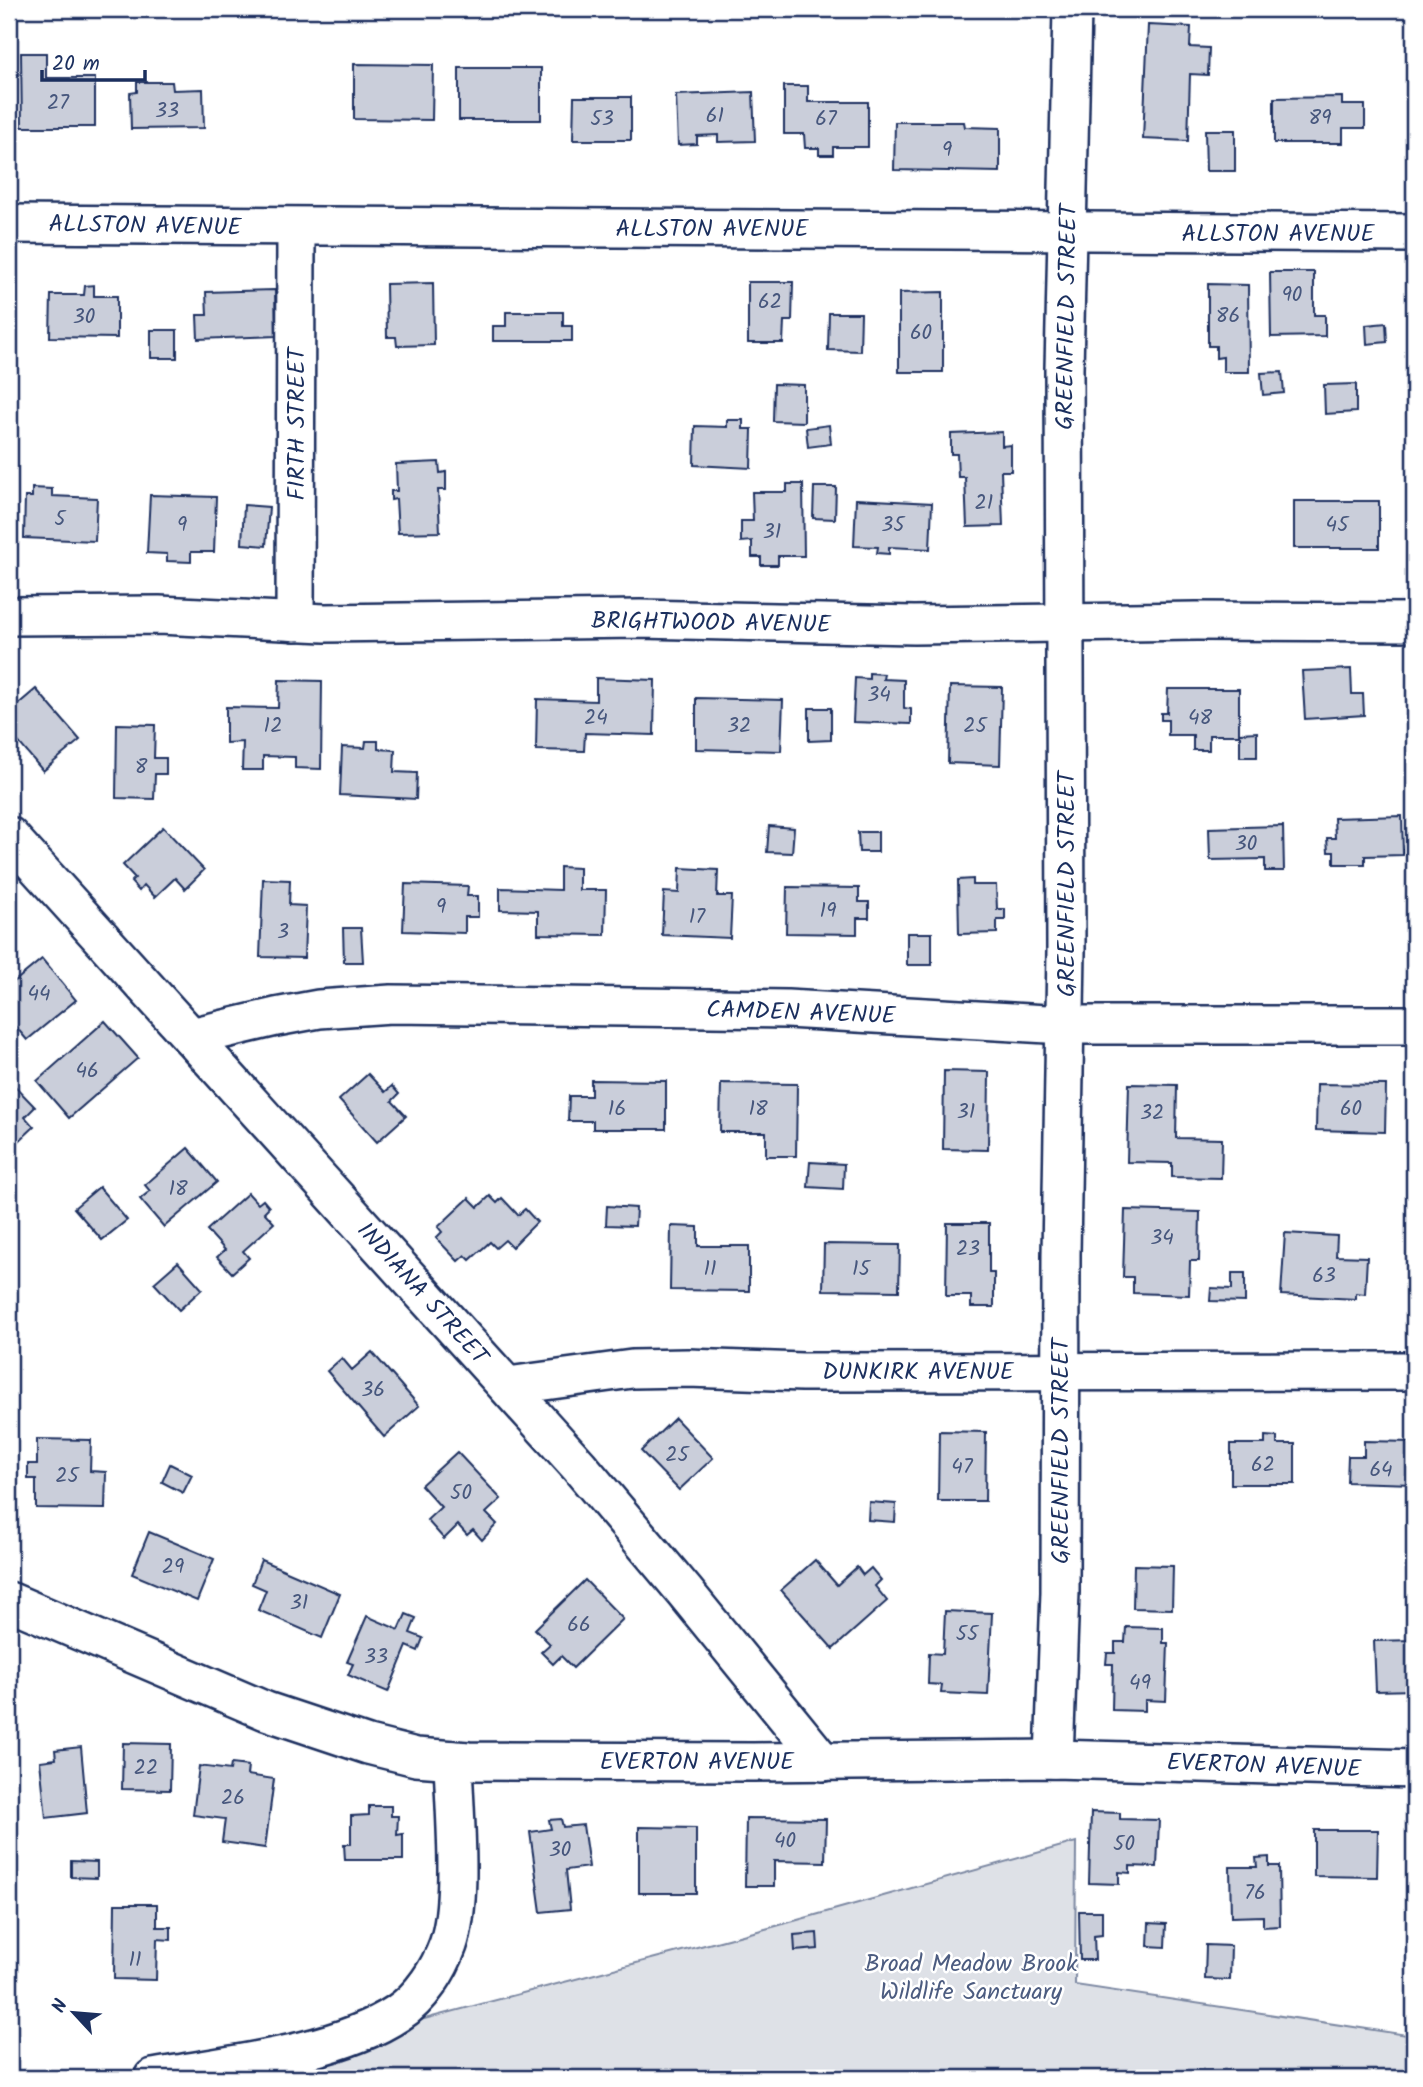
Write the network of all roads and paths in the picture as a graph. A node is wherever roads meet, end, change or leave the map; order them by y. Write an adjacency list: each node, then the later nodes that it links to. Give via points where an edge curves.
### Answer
1 (1072, 9): 4 (street, GREENFIELD STREET)
2 (9, 224): 3 (street, ALLSTON AVENUE)
3 (296, 227): 4 (street, ALLSTON AVENUE); 8 (street, FIRTH STREET)
4 (1066, 231): 5 (street, ALLSTON AVENUE); 7 (street, GREENFIELD STREET)
5 (1414, 233)
6 (9, 616): 8 (street, BRIGHTWOOD AVENUE, via 159,615)
7 (1066, 621): 8 (street, BRIGHTWOOD AVENUE, via 914,625 640,619); 9 (street, BRIGHTWOOD AVENUE); 11 (street, GREENFIELD STREET)
8 (295, 622)
9 (1414, 622)
10 (9, 836): 13 (street, INDIANA STREET)
11 (1065, 1025): 12 (street, CAMDEN AVENUE); 13 (street, CAMDEN AVENUE, via 788,1009 391,1004 319,1009); 14 (street, GREENFIELD STREET)
12 (1414, 1026)
13 (191, 1037): 16 (street, INDIANA STREET)
14 (1060, 1370): 15 (street, DUNKIRK AVENUE); 16 (street, DUNKIRK AVENUE, via 643,1369); 18 (street, GREENFIELD STREET)
15 (1414, 1370)
16 (508, 1386): 20 (street, INDIANA STREET, via 616,1508)
17 (9, 1601): 19 (street, EVERTON AVENUE, via 265,1711 368,1745)
18 (1054, 1759): 20 (street, EVERTON AVENUE); 21 (street, EVERTON AVENUE)
19 (453, 1760): 20 (street, EVERTON AVENUE); 22 (street, via 456,1892 449,1944 413,2001 379,2024 302,2051)
20 (823, 1762)
21 (1414, 1769)
22 (153, 2078)

